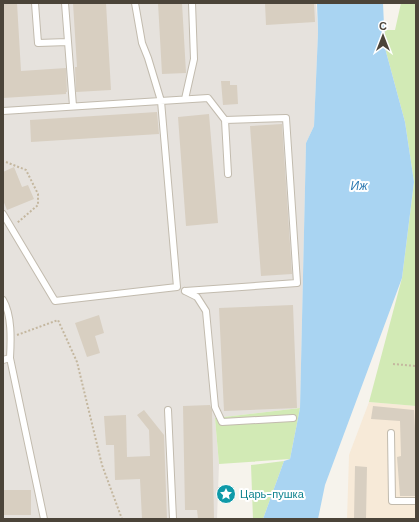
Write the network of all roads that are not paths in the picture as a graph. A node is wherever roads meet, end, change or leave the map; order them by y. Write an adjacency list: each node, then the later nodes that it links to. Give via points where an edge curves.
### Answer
1 (35, 3): 5 (lane, via 38,43)
2 (66, 3): 5 (lane)
3 (135, 3): 7 (lane, via 142,42)
4 (192, 3): 6 (lane, via 194,59)
5 (68, 42): 8 (lane)
6 (185, 99): 7 (lane); 10 (lane, via 208,98)
7 (161, 101): 8 (lane); 13 (lane)
8 (73, 106): 9 (lane)
9 (3, 111)
10 (225, 120): 11 (lane); 14 (lane, via 286,118 297,283)
11 (228, 174)
12 (3, 214): 13 (lane, via 55,301)
13 (177, 287): 14 (lane)
14 (185, 291): 19 (lane, via 197,297 206,311 215,407 222,422)
15 (3, 300): 16 (lane, via 7,306 11,337)
16 (10, 358): 17 (lane); 22 (lane)
17 (3, 360)
18 (168, 410): 23 (lane)
19 (293, 418)
20 (391, 433): 21 (lane, via 392,501)
21 (416, 501)
22 (44, 519)
23 (173, 519)

